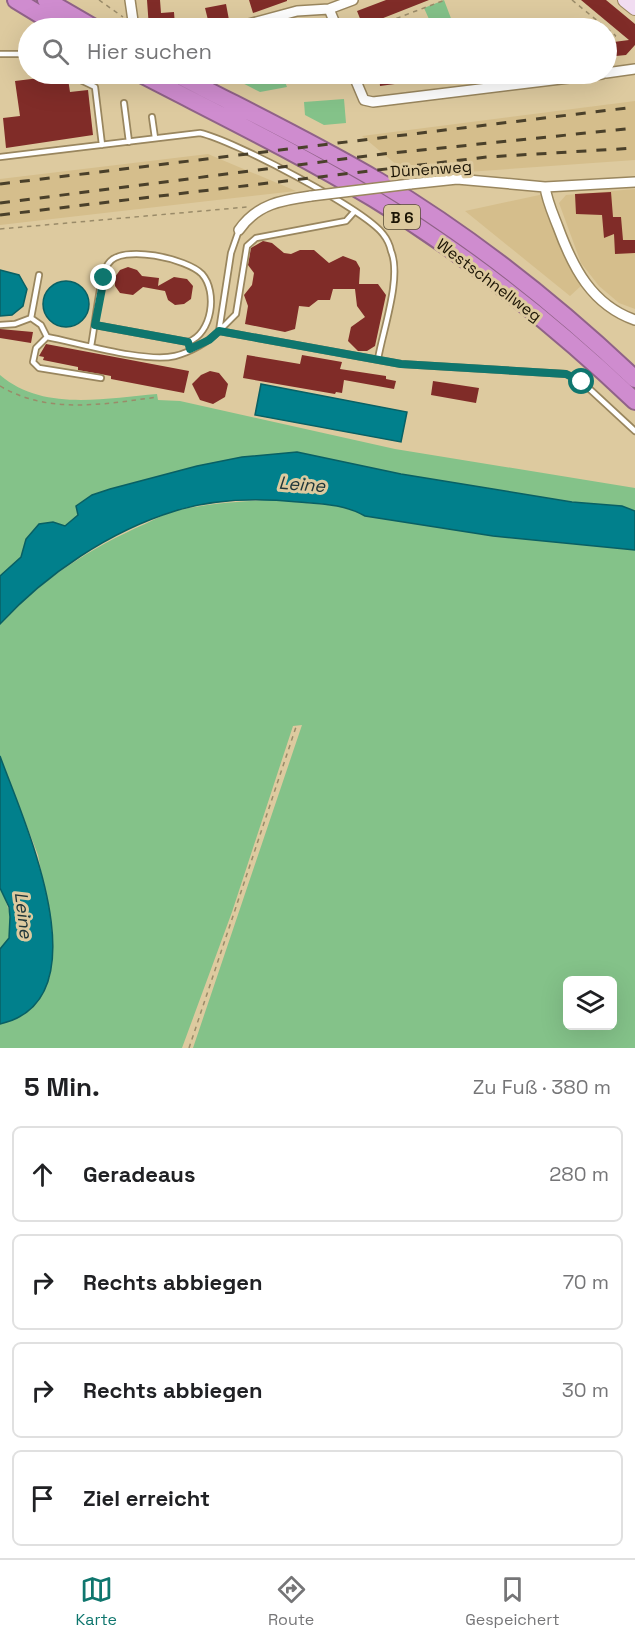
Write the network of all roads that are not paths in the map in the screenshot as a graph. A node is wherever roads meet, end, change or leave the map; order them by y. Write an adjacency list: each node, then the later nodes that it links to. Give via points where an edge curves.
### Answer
1 (16, 0): 10 (highway)
2 (46, 0): 11 (highway)
3 (130, 0): 12 (street)
4 (293, 0): 9 (street)
5 (353, 0): 8 (street)
6 (625, 0): 7 (street)
7 (635, 8)
8 (329, 9): 9 (street); 14 (street)
9 (297, 11): 13 (street)
10 (46, 18)
11 (77, 18)
12 (134, 18)
13 (271, 18)
14 (333, 18)
15 (0, 54): 16 (lane)
16 (18, 54)
17 (635, 69): 18 (street)
18 (617, 71)
19 (89, 84): 28 (lane, via 95,87)
20 (160, 84): 47 (highway, Westschnellweg / B 6, via 309,162 432,236 554,329)
21 (195, 84): 46 (highway, Westschnellweg / B 6, via 388,188 503,268)
22 (357, 84): 23 (street, via 364,100 373,102)
23 (516, 84)
24 (124, 104): 27 (lane)
25 (152, 117): 26 (lane)
26 (155, 138): 27 (lane); 32 (lane, via 200,133 216,136)
27 (129, 142): 28 (lane)
28 (102, 145): 29 (lane)
29 (0, 157)
30 (635, 182): 31 (street, Dünenweg)
31 (545, 187): 33 (street, Dünenweg, bridge, via 457,179 311,196 268,205); 36 (street, via 567,252 585,284 605,304)
32 (354, 212): 39 (lane, via 346,221 256,238 247,246 236,314); 44 (lane, via 383,234 392,252 395,272)
33 (239, 230): 39 (lane, via 231,253)
34 (39, 275): 35 (lane)
35 (31, 318): 37 (lane); 40 (lane, via 41,325)
36 (635, 320)
37 (0, 325)
38 (95, 325): 41 (lane); 41 (lane, via 108,264 129,252 197,269 208,283 207,323); 42 (lane)
39 (219, 331): 43 (lane); 44 (lane)
40 (47, 337): 42 (lane); 45 (lane, via 36,348 33,362 39,368)
41 (188, 342): 43 (lane)
42 (91, 346): 43 (lane, via 156,356 175,356)
43 (190, 349)
44 (378, 359): 48 (lane, via 401,364 566,374 582,382)
45 (101, 378)
46 (635, 379)
47 (635, 401)
48 (635, 431)

